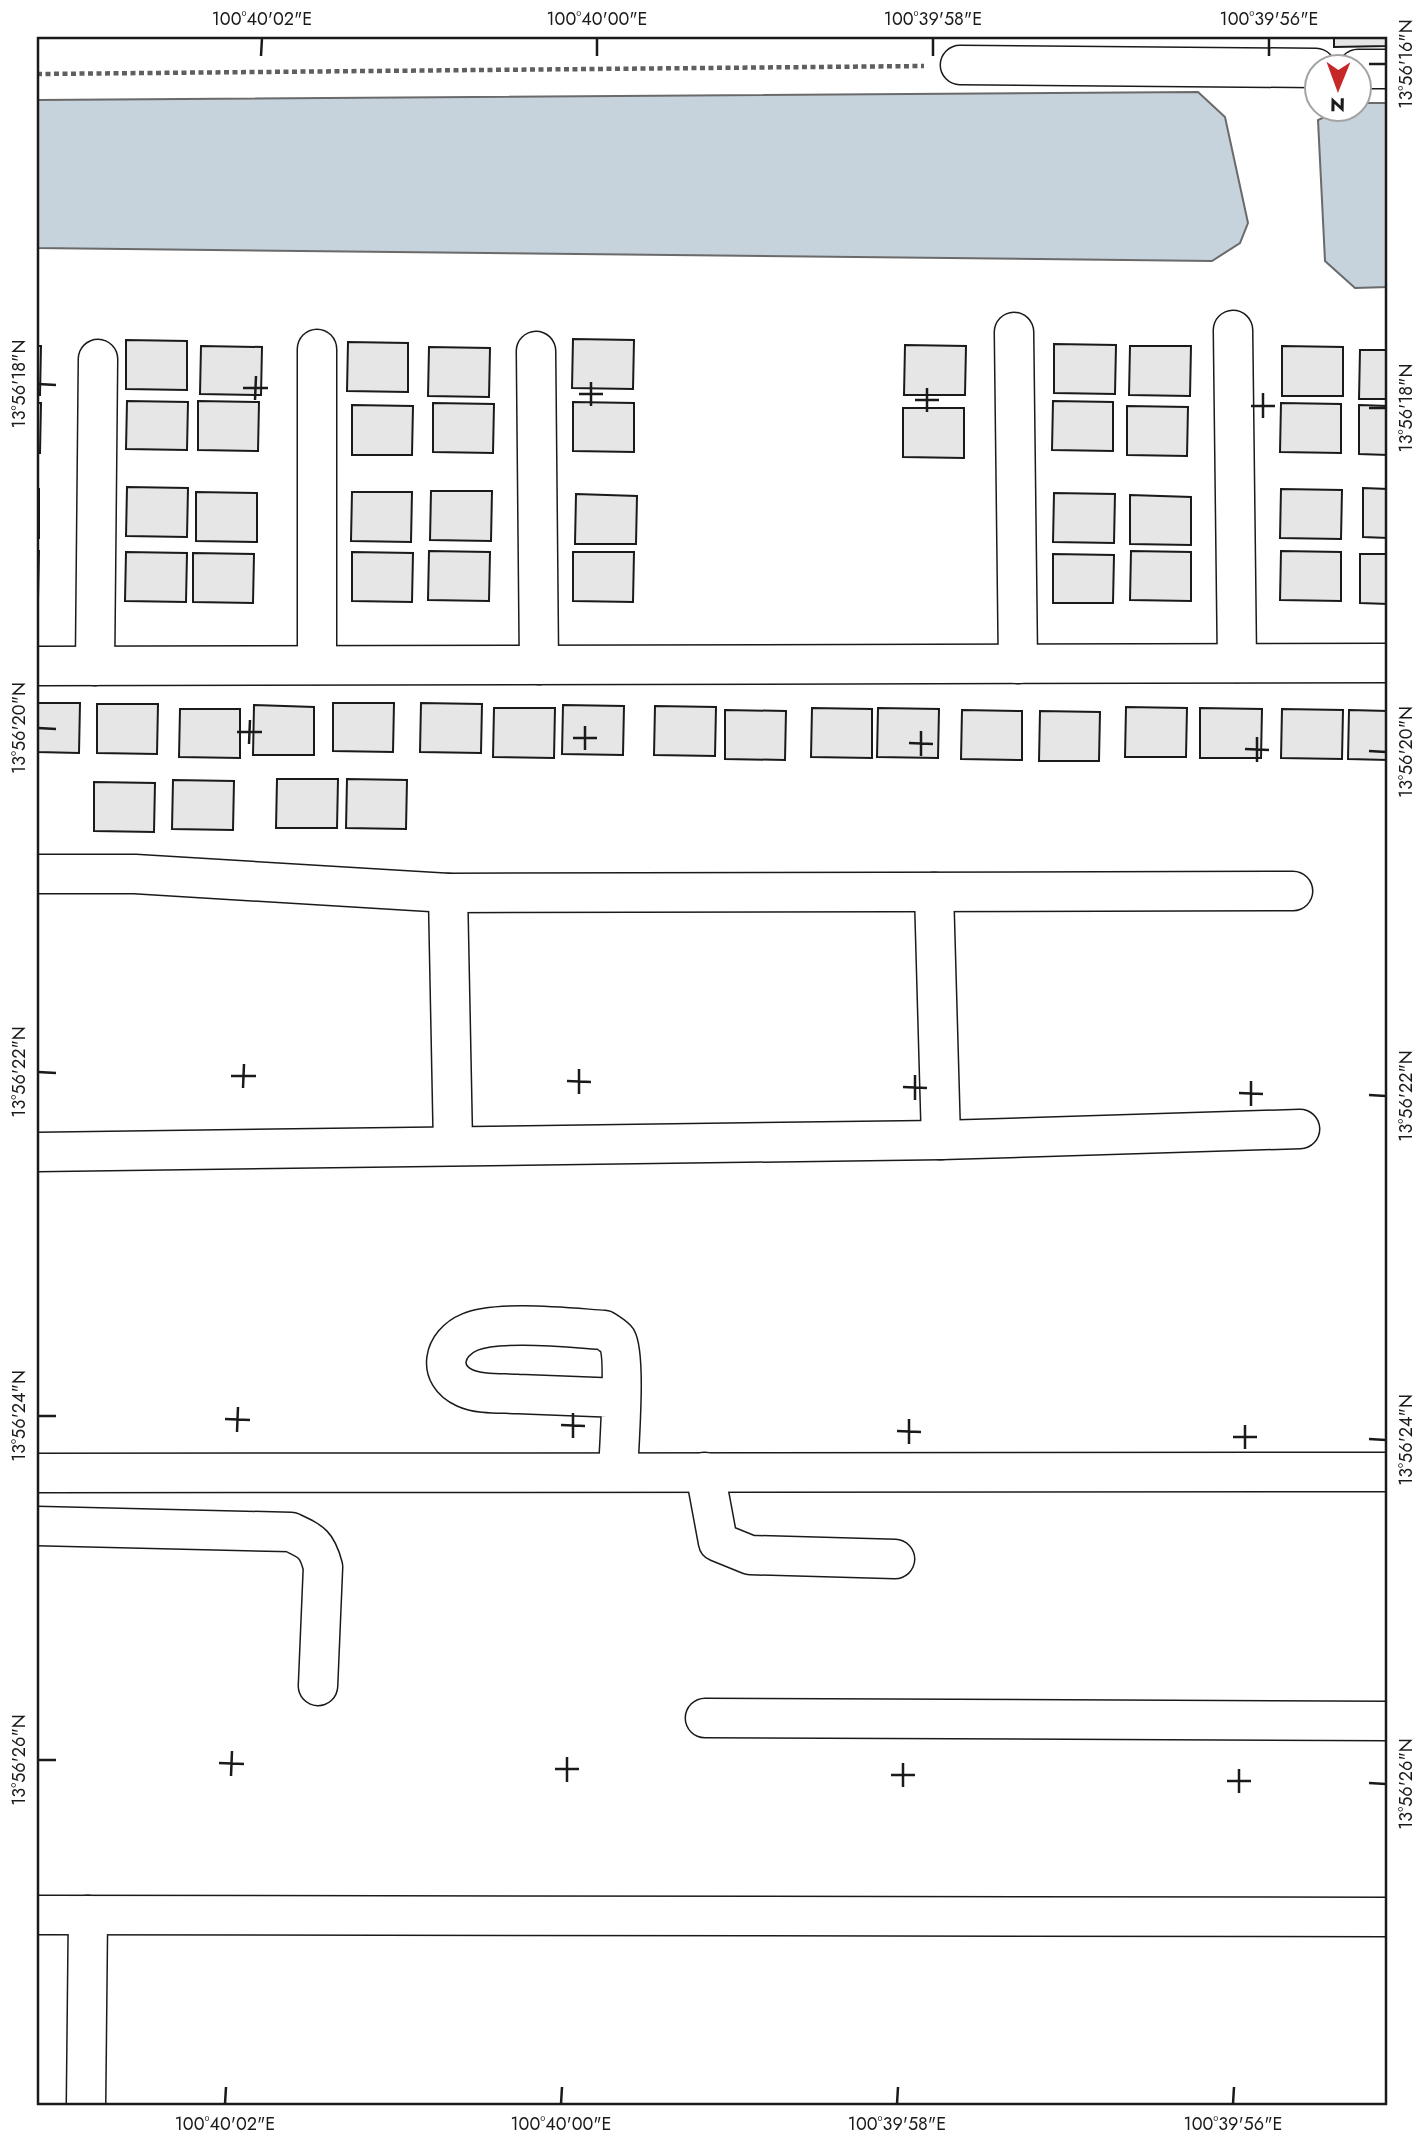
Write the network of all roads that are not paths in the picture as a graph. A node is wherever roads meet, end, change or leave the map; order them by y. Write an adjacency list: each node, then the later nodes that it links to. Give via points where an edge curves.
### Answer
1 (1004, 51): 2 (street); 3 (street)
2 (960, 65)
3 (1302, 67)
4 (1233, 330): 9 (street)
5 (1014, 332): 11 (street)
6 (317, 349): 12 (street)
7 (536, 351): 13 (street)
8 (98, 359): 15 (street)
9 (1237, 663): 10 (street); 11 (street)
10 (1388, 663)
11 (1018, 664): 13 (street)
12 (317, 665): 13 (street); 15 (street)
13 (539, 665)
14 (37, 666): 15 (street)
15 (95, 666)
16 (37, 874): 19 (street, via 135,874)
17 (1293, 891): 18 (street)
18 (934, 892): 19 (street); 21 (street)
19 (447, 893): 22 (street)
20 (1300, 1129): 21 (street)
21 (941, 1140): 22 (street)
22 (453, 1145): 23 (street)
23 (37, 1152)
24 (621, 1398): 25 (street)
25 (618, 1472): 26 (street); 29 (street)
26 (705, 1472): 27 (street); 32 (street, via 718,1542 750,1555)
27 (1388, 1472)
28 (41, 1473): 29 (street); 30 (street)
29 (286, 1473): 31 (street)
30 (43, 1526): 31 (street)
31 (291, 1532): 33 (street, via 312,1542 323,1567)
32 (895, 1559)
33 (318, 1686)
34 (705, 1718): 35 (street)
35 (1388, 1721)
36 (37, 1915): 37 (street)
37 (88, 1915): 38 (street); 39 (street)
38 (1388, 1917)
39 (86, 2106)

